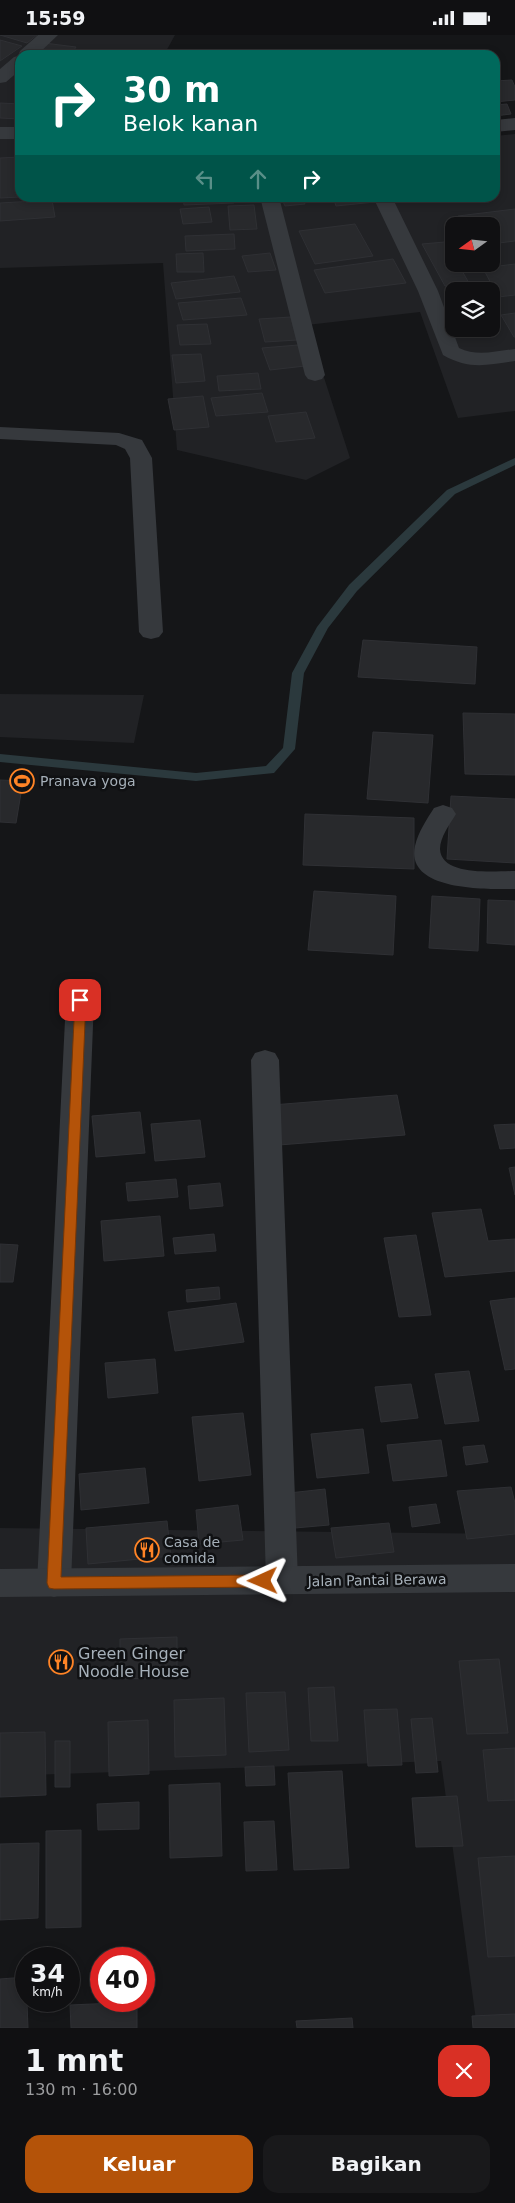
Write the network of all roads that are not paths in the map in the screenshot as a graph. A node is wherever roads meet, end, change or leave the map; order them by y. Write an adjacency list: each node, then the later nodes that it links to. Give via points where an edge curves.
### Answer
1 (49, 35): 2 (street)
2 (32, 50)
3 (15, 65): 4 (street)
4 (0, 78)
5 (515, 124): 6 (street)
6 (500, 125)
7 (0, 133): 8 (street)
8 (15, 133)
9 (270, 202): 12 (street)
10 (384, 202): 11 (street, via 428,291 450,351 463,359 478,360)
11 (515, 355)
12 (315, 375)
13 (0, 433): 14 (street, via 119,439 134,445 141,458)
14 (150, 632)
15 (442, 813): 16 (street, via 427,847 428,858 434,868 460,878)
16 (515, 880)
17 (80, 1000): 22 (street)
18 (265, 1060): 20 (street)
19 (515, 1578): 20 (street, Jalan Pantai Berawa)
20 (282, 1581): 22 (street, Jalan Pantai Berawa)
21 (0, 1583): 22 (street, Jalan Pantai Berawa)
22 (54, 1583)

